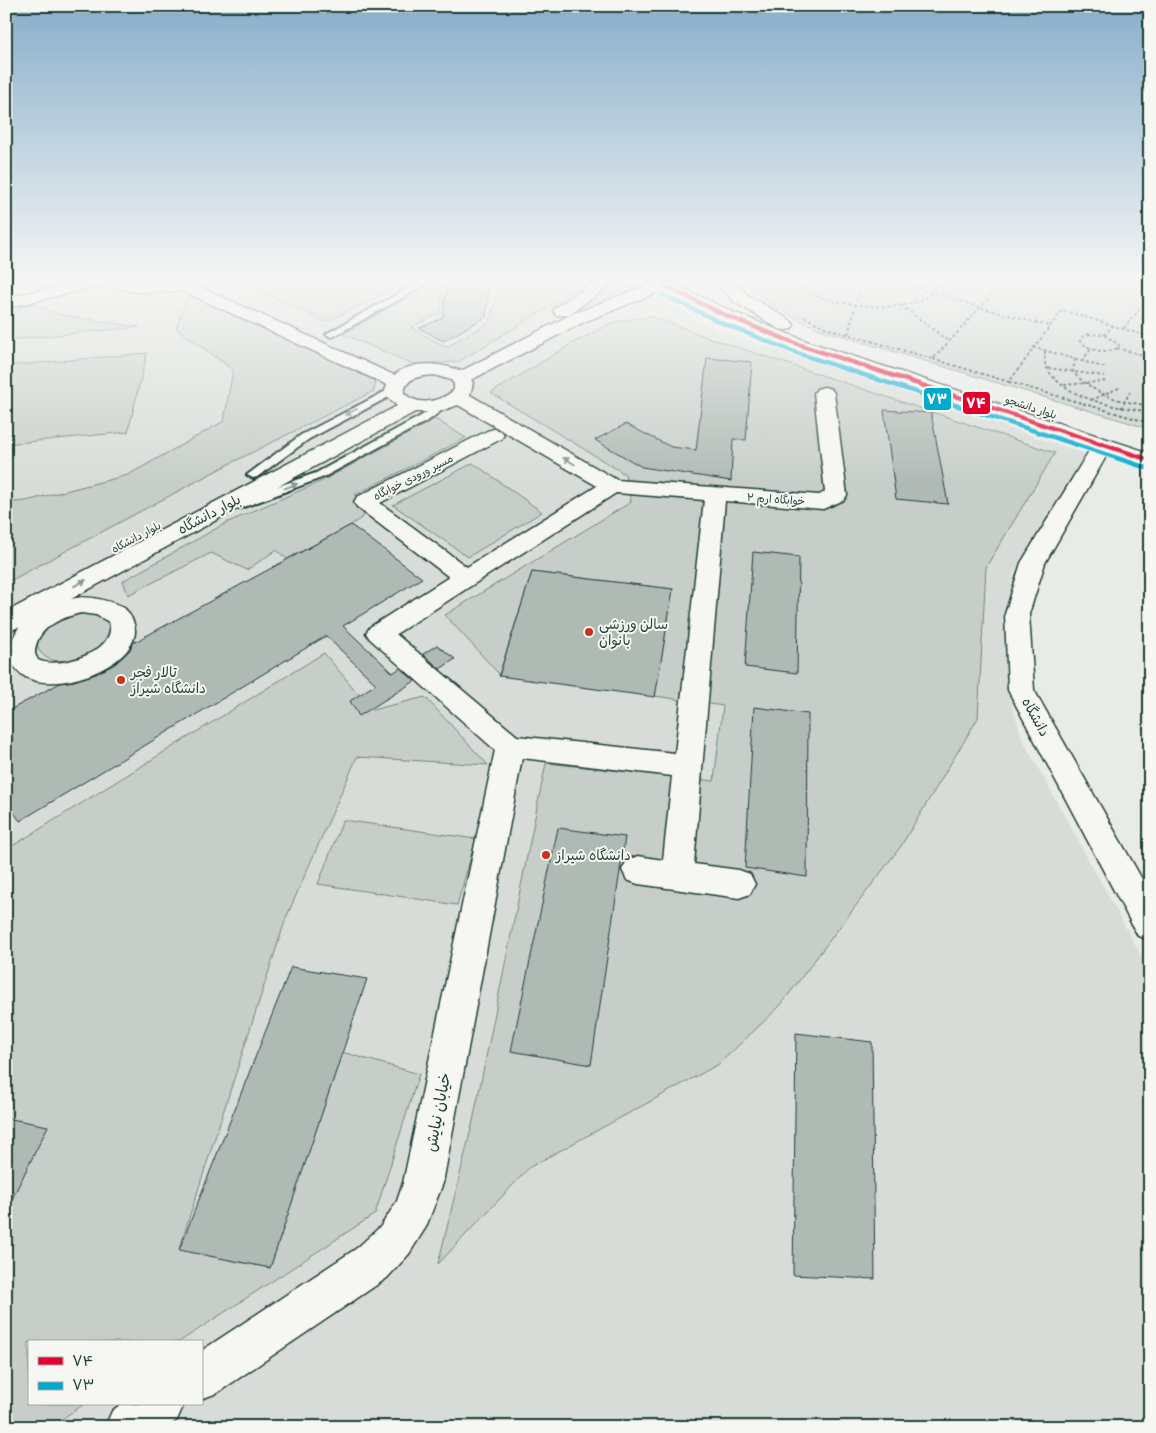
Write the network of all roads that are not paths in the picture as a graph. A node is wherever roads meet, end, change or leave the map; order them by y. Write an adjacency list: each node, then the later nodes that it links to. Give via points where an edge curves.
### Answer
1 (317, 349): 8 (street)
2 (350, 349): 8 (street)
3 (508, 349): 7 (street)
4 (522, 349): 7 (street)
5 (812, 349): 12 (street, بلوار دانشجو)
6 (849, 349): 11 (street, بلوار دانشجو)
7 (452, 388): 8 (street, via 422,407); 8 (street, via 431,370); 10 (street); 14 (street, one-way to 7); 16 (lane, one-way to 7, via 320,475 425,418)
8 (402, 390): 16 (street, بلوار دانشگاه); 18 (street, بلوار دانشکاه, one-way to 18, via 253,475)
9 (824, 393): 15 (street, خوابگاه ارم ۲, via 836,495 823,502)
10 (494, 435): 14 (street); 17 (street, مسیر ورودی خوابگاه, via 365,502)
11 (1150, 445)
12 (1102, 446): 13 (street, بلوار دانشجو); 25 (street, دانشگاه, via 1033,563 1017,614 1022,690)
13 (1150, 460)
14 (603, 491): 15 (street, خوابگاه ارم ۲); 17 (street)
15 (715, 495): 21 (street)
16 (212, 513): 19 (street, بلوار دانشگاه, one-way to 16)
17 (466, 578): 20 (street, via 379,633)
18 (6, 605)
19 (6, 623)
20 (510, 746): 21 (street); 26 (street, خیابان نیایش, via 423,1183 412,1212 395,1240 372,1263)
21 (688, 766): 23 (street)
22 (638, 870): 23 (street)
23 (677, 875): 24 (street)
24 (739, 884)
25 (1150, 925)
26 (202, 1376)
27 (159, 1406): 28 (street)
28 (128, 1427)

